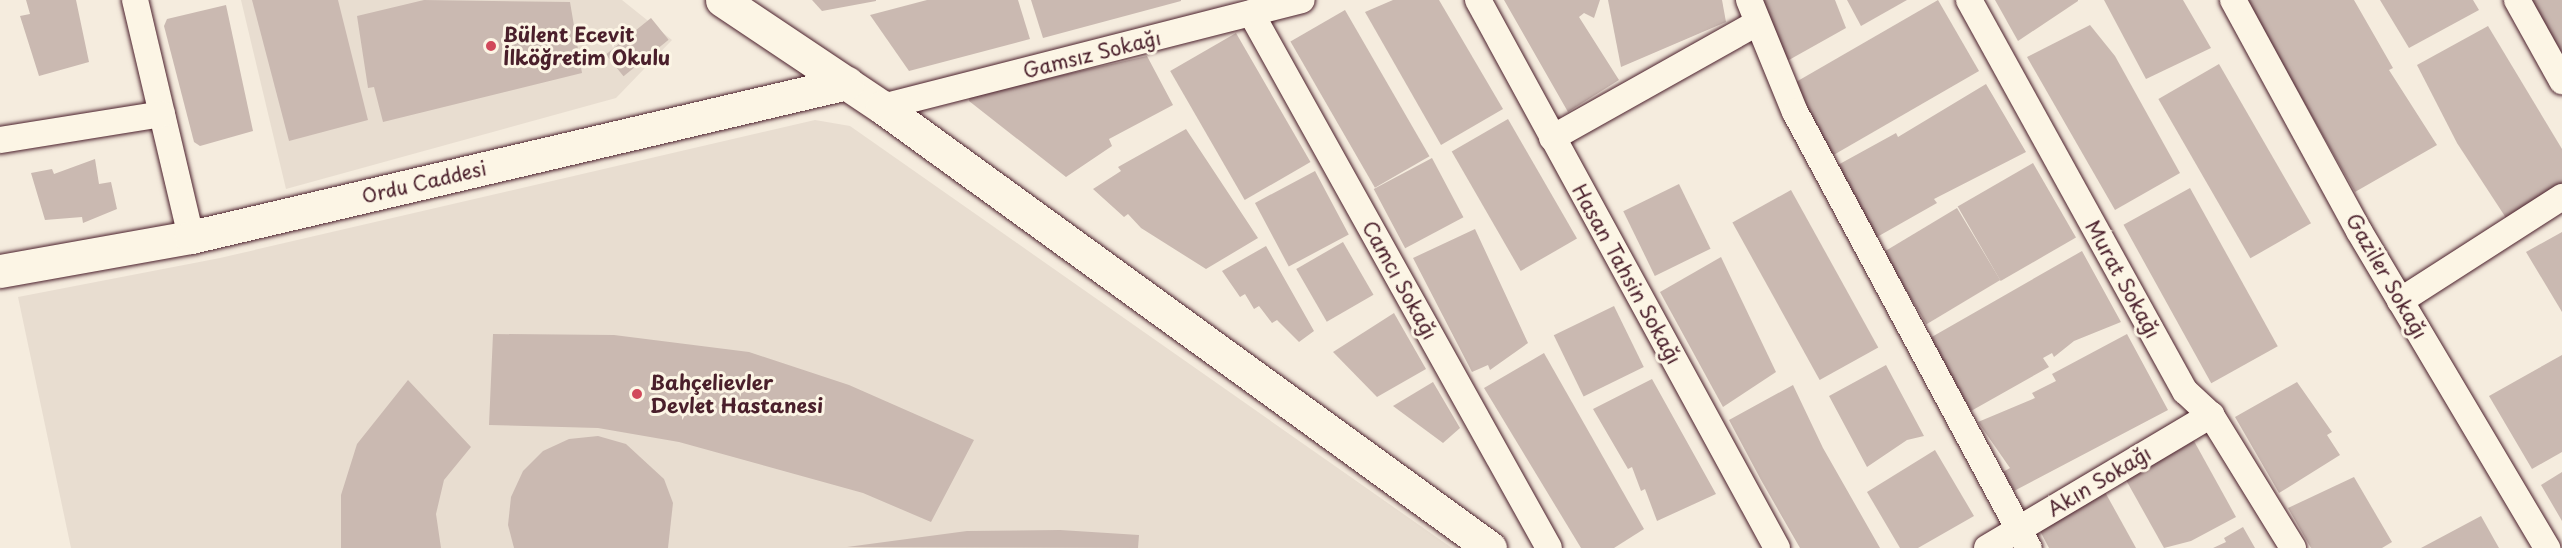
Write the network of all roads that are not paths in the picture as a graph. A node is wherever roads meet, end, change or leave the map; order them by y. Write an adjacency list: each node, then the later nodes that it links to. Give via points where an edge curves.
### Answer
1 (135, 0): 13 (street)
2 (722, 0): 11 (street)
3 (1302, 0): 9 (street, Gamsız Sokağı)
4 (1478, 0): 14 (street, Hasan Tahsin Sokağı)
5 (1969, 0): 20 (street, Murat Sokağı, via 2185,391)
6 (2234, 0): 19 (street, Gaziler Sokağı)
7 (2517, 0): 10 (street)
8 (1752, 12): 14 (street); 21 (street, via 1795,112)
9 (1251, 13): 12 (street, Gamsız Sokağı); 23 (street, Camcı Sokağı)
10 (2562, 81)
11 (847, 83): 12 (street); 17 (street, Ordu Caddesi)
12 (882, 107): 22 (street)
13 (162, 114): 15 (street); 17 (street)
14 (1552, 138): 24 (street, Hasan Tahsin Sokağı)
15 (0, 140)
16 (2562, 197): 19 (street)
17 (191, 237): 18 (street, Ordu Caddesi)
18 (0, 271)
19 (2400, 301): 27 (street, Gaziler Sokağı)
20 (2211, 415): 21 (street, Akın Sokağı); 26 (street, Murat Sokağı)
21 (2024, 539): 25 (street, Akın Sokağı)
22 (1490, 548)
23 (1549, 548)
24 (1777, 548)
25 (1987, 548)
26 (2293, 548)
27 (2547, 548)

